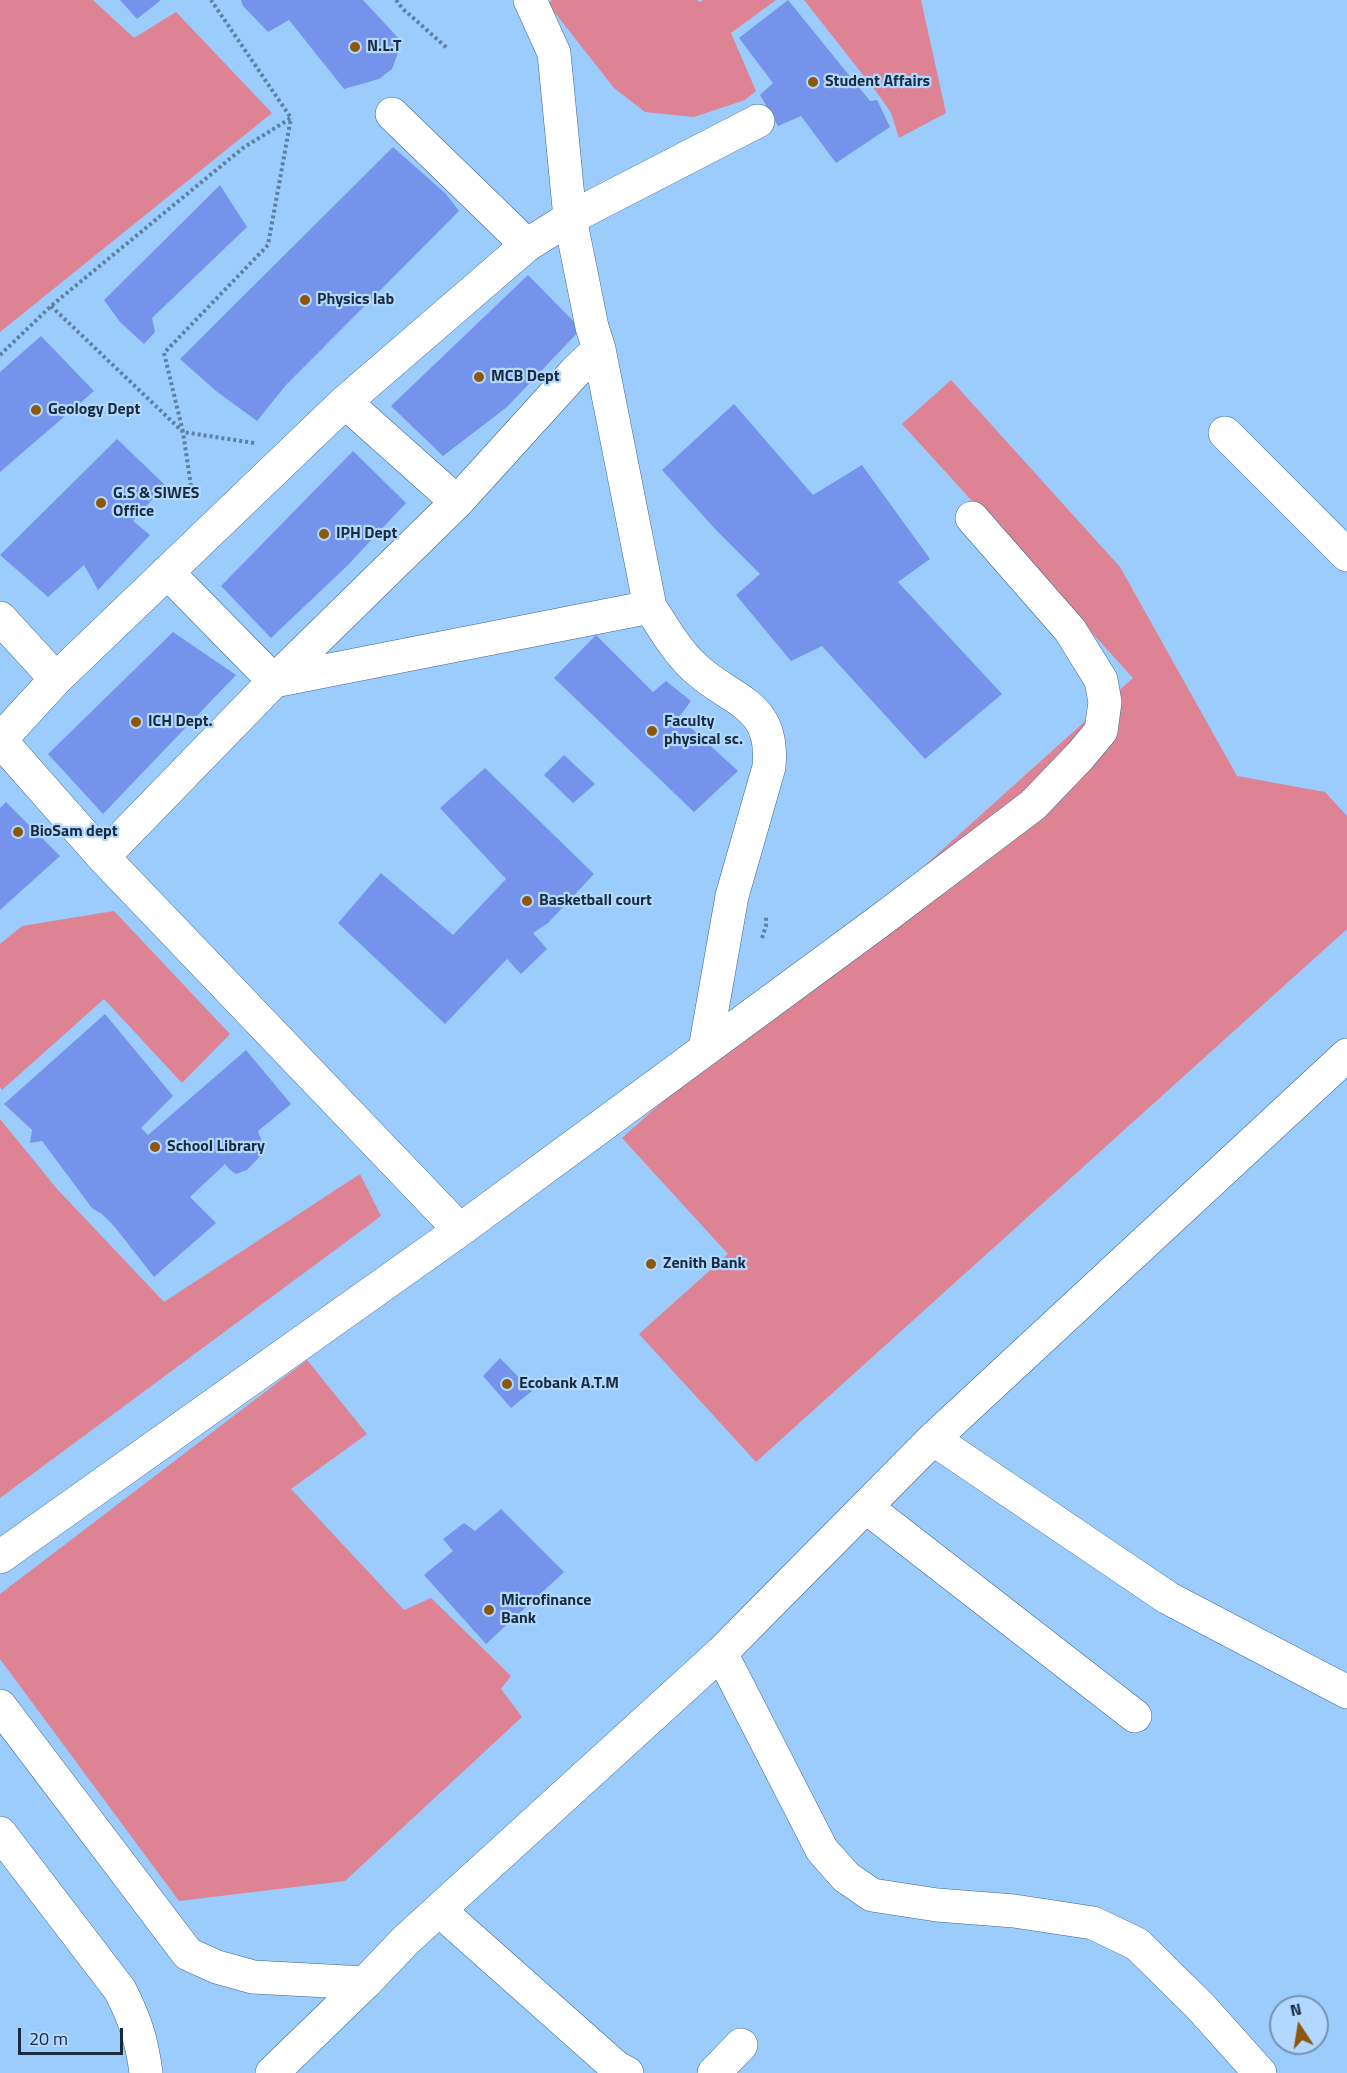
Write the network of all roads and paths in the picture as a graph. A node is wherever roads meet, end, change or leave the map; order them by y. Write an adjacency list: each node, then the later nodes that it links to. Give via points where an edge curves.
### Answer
1 (211, 0): 6 (path)
2 (396, 0): 4 (path)
3 (530, 0): 8 (street, via 554,53)
4 (447, 48)
5 (392, 114): 9 (street)
6 (291, 118): 10 (path, via 243,148); 14 (path, via 268,245 164,353)
7 (758, 120): 8 (street)
8 (570, 218): 9 (street); 11 (street)
9 (527, 245): 13 (street)
10 (51, 306): 12 (path); 14 (path)
11 (599, 350): 17 (street); 22 (street)
12 (0, 355)
13 (345, 402): 16 (street); 17 (street)
14 (183, 432): 16 (path); 19 (path)
15 (1225, 433): 20 (street)
16 (296, 450): 19 (street)
17 (457, 502): 25 (street)
18 (972, 518): 28 (street, via 1070,630 1101,680 1105,702 1101,731 1032,805)
19 (199, 542): 21 (street)
20 (1347, 555)
21 (167, 572): 24 (street); 25 (street)
22 (650, 607): 25 (street); 28 (street, via 694,667 763,721 770,752 732,896)
23 (0, 618): 24 (street)
24 (56, 679): 26 (street)
25 (274, 681): 27 (street)
26 (0, 740): 27 (street)
27 (103, 857): 31 (street)
28 (705, 1049): 31 (street)
29 (1347, 1055): 30 (street)
30 (1334, 1086): 32 (street)
31 (460, 1230): 34 (street)
32 (933, 1439): 33 (street); 36 (street, via 1168,1598)
33 (866, 1507): 35 (street); 38 (street)
34 (0, 1557)
35 (721, 1653): 40 (street); 47 (street, via 822,1850 846,1876 872,1894 1093,1923 1137,1944)
36 (1347, 1692)
37 (0, 1706): 41 (street, via 188,1954 253,1977)
38 (1135, 1716)
39 (0, 1833): 43 (street, via 120,1990 134,2016)
40 (439, 1910): 41 (street); 45 (street, via 616,2068)
41 (365, 1983): 44 (street)
42 (741, 2045): 46 (street)
43 (146, 2073)
44 (273, 2073)
45 (627, 2073)
46 (714, 2073)
47 (1260, 2073)

